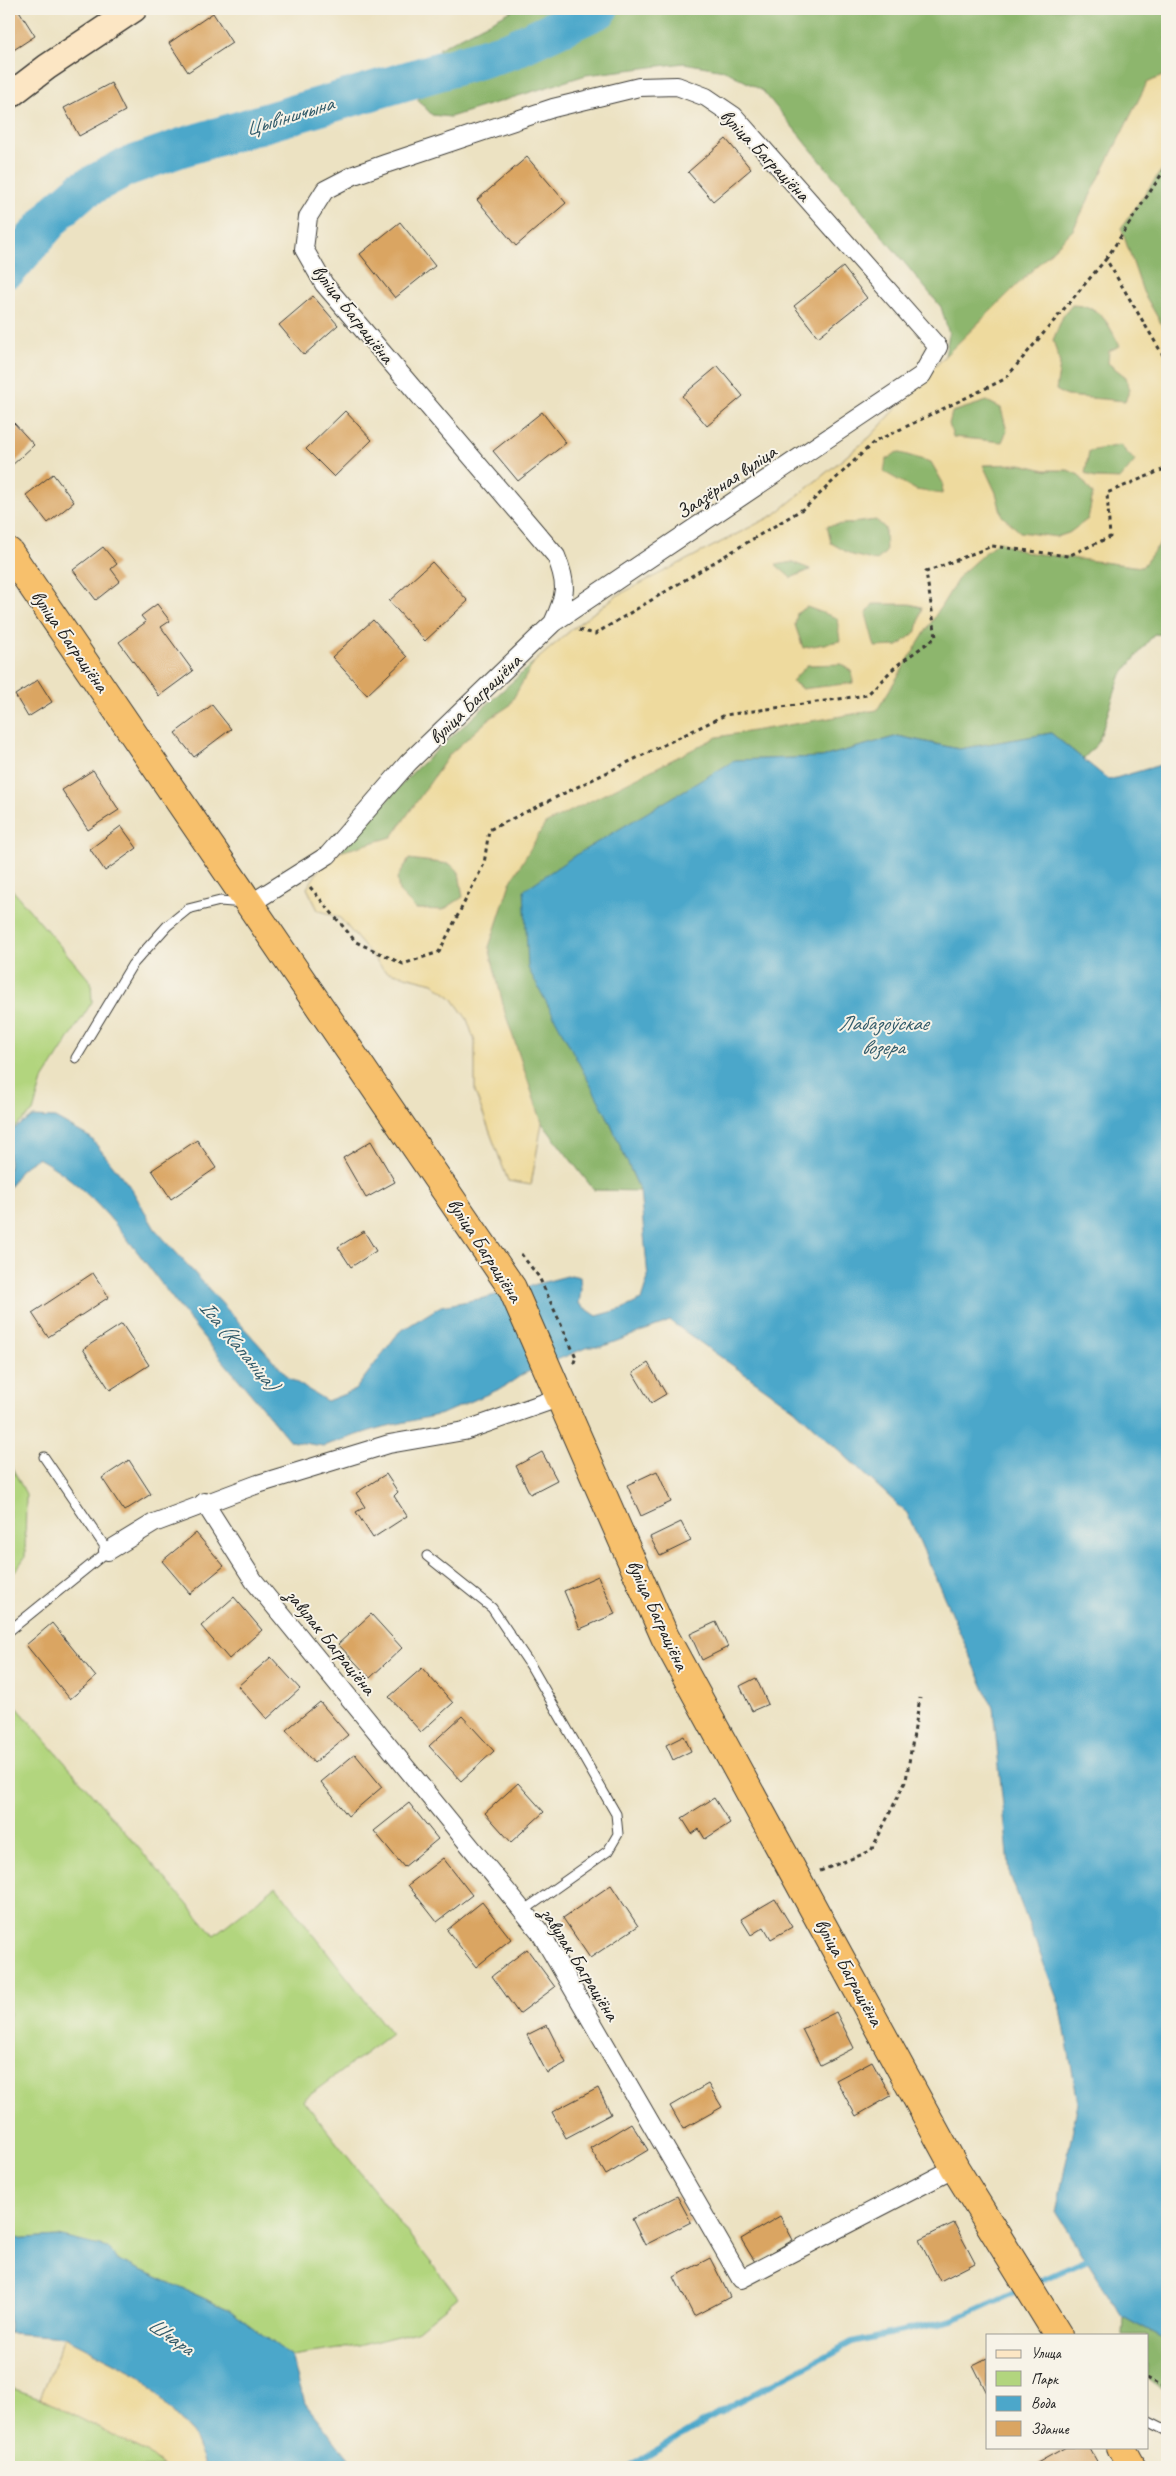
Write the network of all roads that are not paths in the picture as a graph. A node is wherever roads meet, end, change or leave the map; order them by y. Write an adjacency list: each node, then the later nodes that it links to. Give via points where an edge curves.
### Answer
1 (134, 9): 2 (street)
2 (9, 96)
3 (922, 375): 5 (street, Заазёрная вуліца); 5 (street, вуліца Баграціёна, via 938,347 734,116 706,97 677,86 639,87 553,108 362,172 325,190 308,217 304,249 324,284 556,556 564,577 564,598)
4 (10, 555): 6 (highway, вуліца Баграціёна)
5 (553, 623): 6 (street, вуліца Баграціёна, via 408,763 328,855)
6 (250, 904): 7 (lane, via 220,901 188,909 167,926 132,965); 8 (highway, вуліца Баграціёна, via 512,1288)
7 (76, 1058)
8 (561, 1397): 10 (street, via 464,1431 389,1444); 15 (highway, вуліца Баграціёна, via 665,1636)
9 (44, 1457): 11 (lane)
10 (204, 1502): 11 (street, via 154,1522); 14 (street, завулак Баграціёна, via 254,1581)
11 (108, 1551): 13 (lane)
12 (427, 1556): 14 (lane, via 492,1608 531,1666 616,1814 618,1834 608,1851)
13 (9, 1631)
14 (523, 1911): 15 (street, завулак Баграціёна, via 540,1932 741,2279)
15 (956, 2168): 16 (highway, вуліца Баграціёна)
16 (1053, 2327)
17 (1148, 2422): 18 (lane)
18 (1167, 2431)
19 (1122, 2448): 20 (highway)
20 (1132, 2467)

